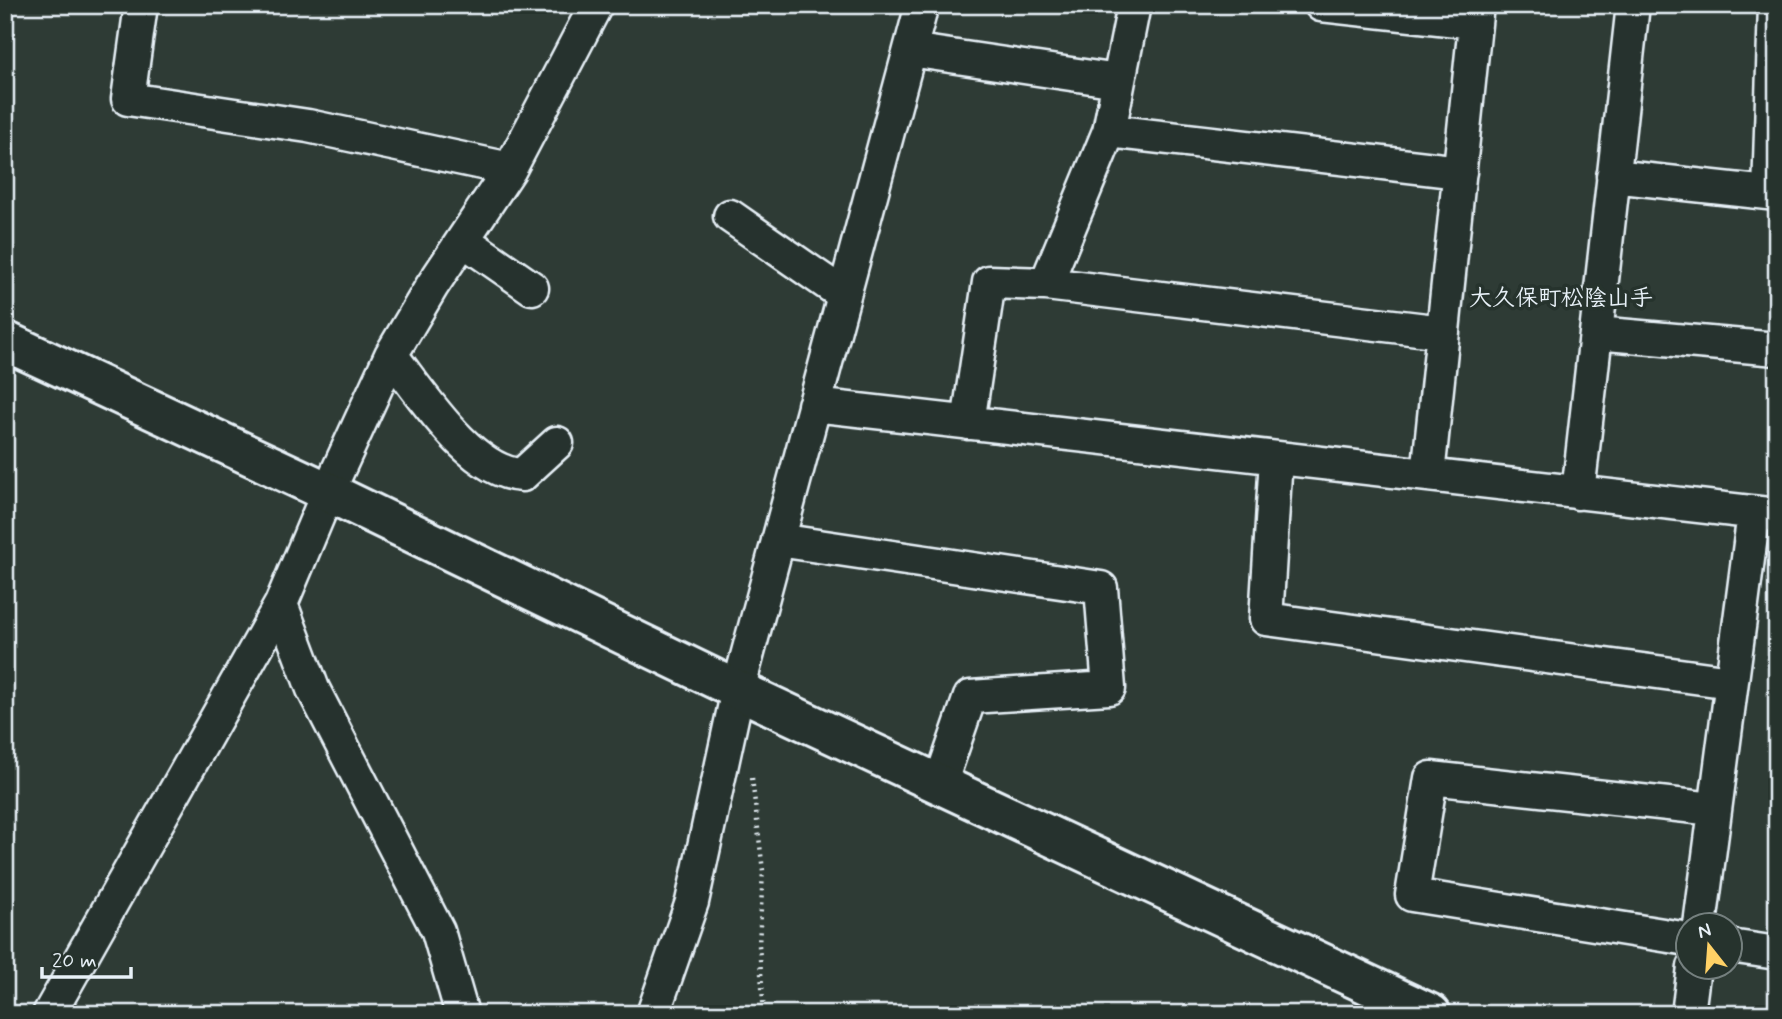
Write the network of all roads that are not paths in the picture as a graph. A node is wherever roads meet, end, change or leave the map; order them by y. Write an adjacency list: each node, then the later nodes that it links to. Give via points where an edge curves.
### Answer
1 (141, 5): 11 (street, via 128,99 308,126)
2 (596, 5): 11 (street)
3 (1134, 5): 9 (street)
4 (1321, 5): 7 (street)
5 (1633, 5): 13 (street)
6 (1775, 5): 14 (street)
7 (1476, 13): 12 (street)
8 (913, 24): 9 (street); 19 (street)
9 (1118, 81): 10 (street)
10 (1109, 131): 12 (street); 17 (street)
11 (510, 169): 16 (street)
12 (1460, 172): 20 (street)
13 (1613, 176): 14 (street); 21 (street)
14 (1773, 193)
15 (730, 215): 19 (street)
16 (463, 240): 18 (street); 24 (street)
17 (1046, 284): 20 (street); 26 (street, via 989,282)
18 (532, 288)
19 (844, 295): 25 (street)
20 (1443, 332): 29 (street)
21 (1595, 333): 23 (street); 31 (street)
22 (5, 341): 30 (street)
23 (1777, 349)
24 (391, 355): 27 (street, via 466,449 508,475 522,475); 30 (street)
25 (814, 405): 26 (street); 33 (street)
26 (968, 422): 28 (street)
27 (557, 443)
28 (1276, 458): 29 (street); 35 (street, via 1266,620)
29 (1428, 475): 31 (street)
30 (328, 492): 34 (street); 36 (street)
31 (1577, 493): 32 (street)
32 (1765, 514): 35 (street)
33 (778, 540): 36 (street); 37 (street, via 1101,588 1109,688 970,696)
34 (281, 604): 44 (street); 45 (street, via 313,689 438,931)
35 (1731, 682): 38 (street)
36 (738, 690): 37 (street); 46 (street, via 692,902)
37 (940, 784): 47 (street)
38 (1714, 809): 39 (street); 40 (street, via 1431,778 1412,895)
39 (1702, 911)
40 (1674, 937)
41 (1744, 948): 42 (street)
42 (1777, 953)
43 (1692, 981): 48 (street)
44 (49, 1014)
45 (462, 1014)
46 (653, 1014)
47 (1432, 1014)
48 (1688, 1014)

